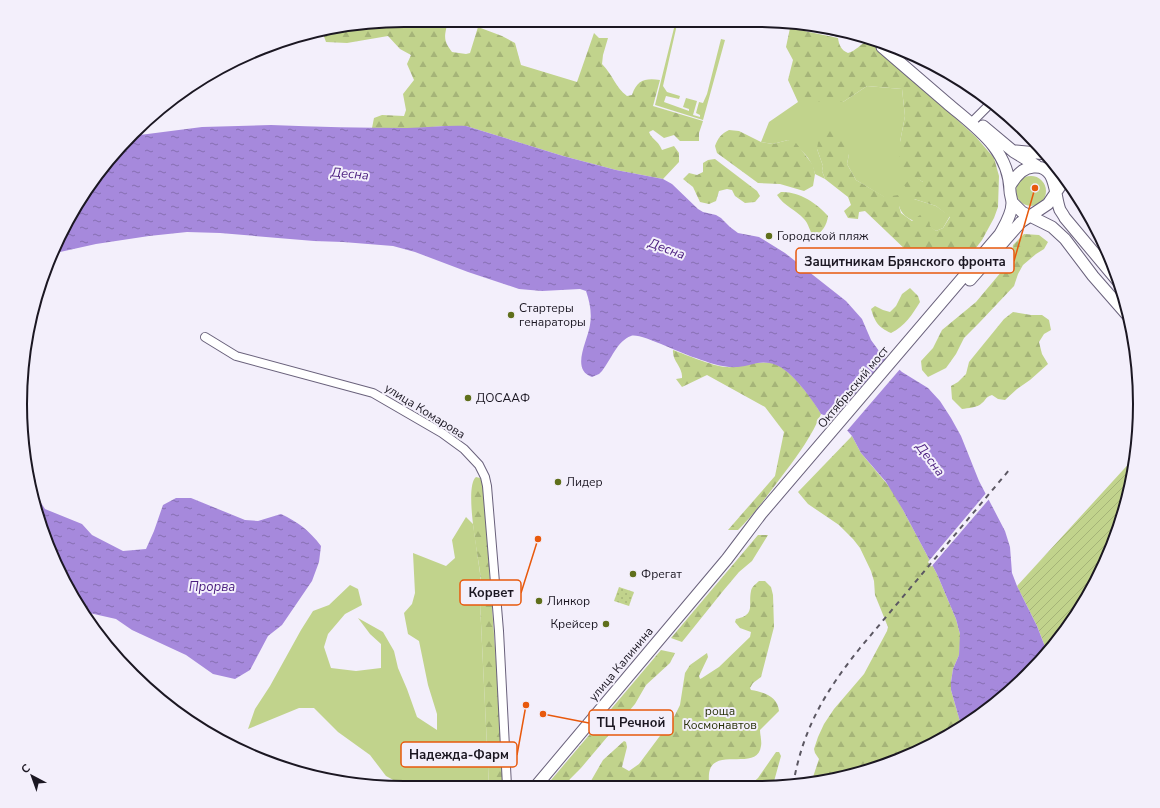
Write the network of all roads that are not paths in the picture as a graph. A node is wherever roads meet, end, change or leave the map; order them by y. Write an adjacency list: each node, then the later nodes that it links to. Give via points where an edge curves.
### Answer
1 (886, 51): 10 (main road, via 995,147 1006,167)
2 (907, 59): 4 (main road)
3 (988, 106): 4 (street)
4 (975, 119): 5 (main road)
5 (1014, 152): 6 (main road); 8 (main road)
6 (1038, 153)
7 (1046, 163): 8 (main road)
8 (1038, 166): 10 (main road, via 1024,170); 11 (main road, via 1050,173)
9 (1062, 184): 11 (main road)
10 (1010, 186): 12 (main road)
11 (1056, 192): 13 (main road, via 1048,204); 14 (main road, via 1060,211)
12 (1012, 202): 13 (main road, via 1022,212); 15 (main road, via 1000,234)
13 (1031, 215): 15 (main road, via 1021,222); 16 (main road, via 1052,227 1065,239)
14 (1107, 269)
15 (967, 278): 18 (main road, Октябрьский мост)
16 (1120, 307)
17 (205, 337): 19 (street, улица Комарова, via 236,356 373,393 442,433 464,449 479,465 487,486 495,566)
18 (764, 516): 20 (main road, улица Калинина)
19 (507, 781)
20 (540, 781)

